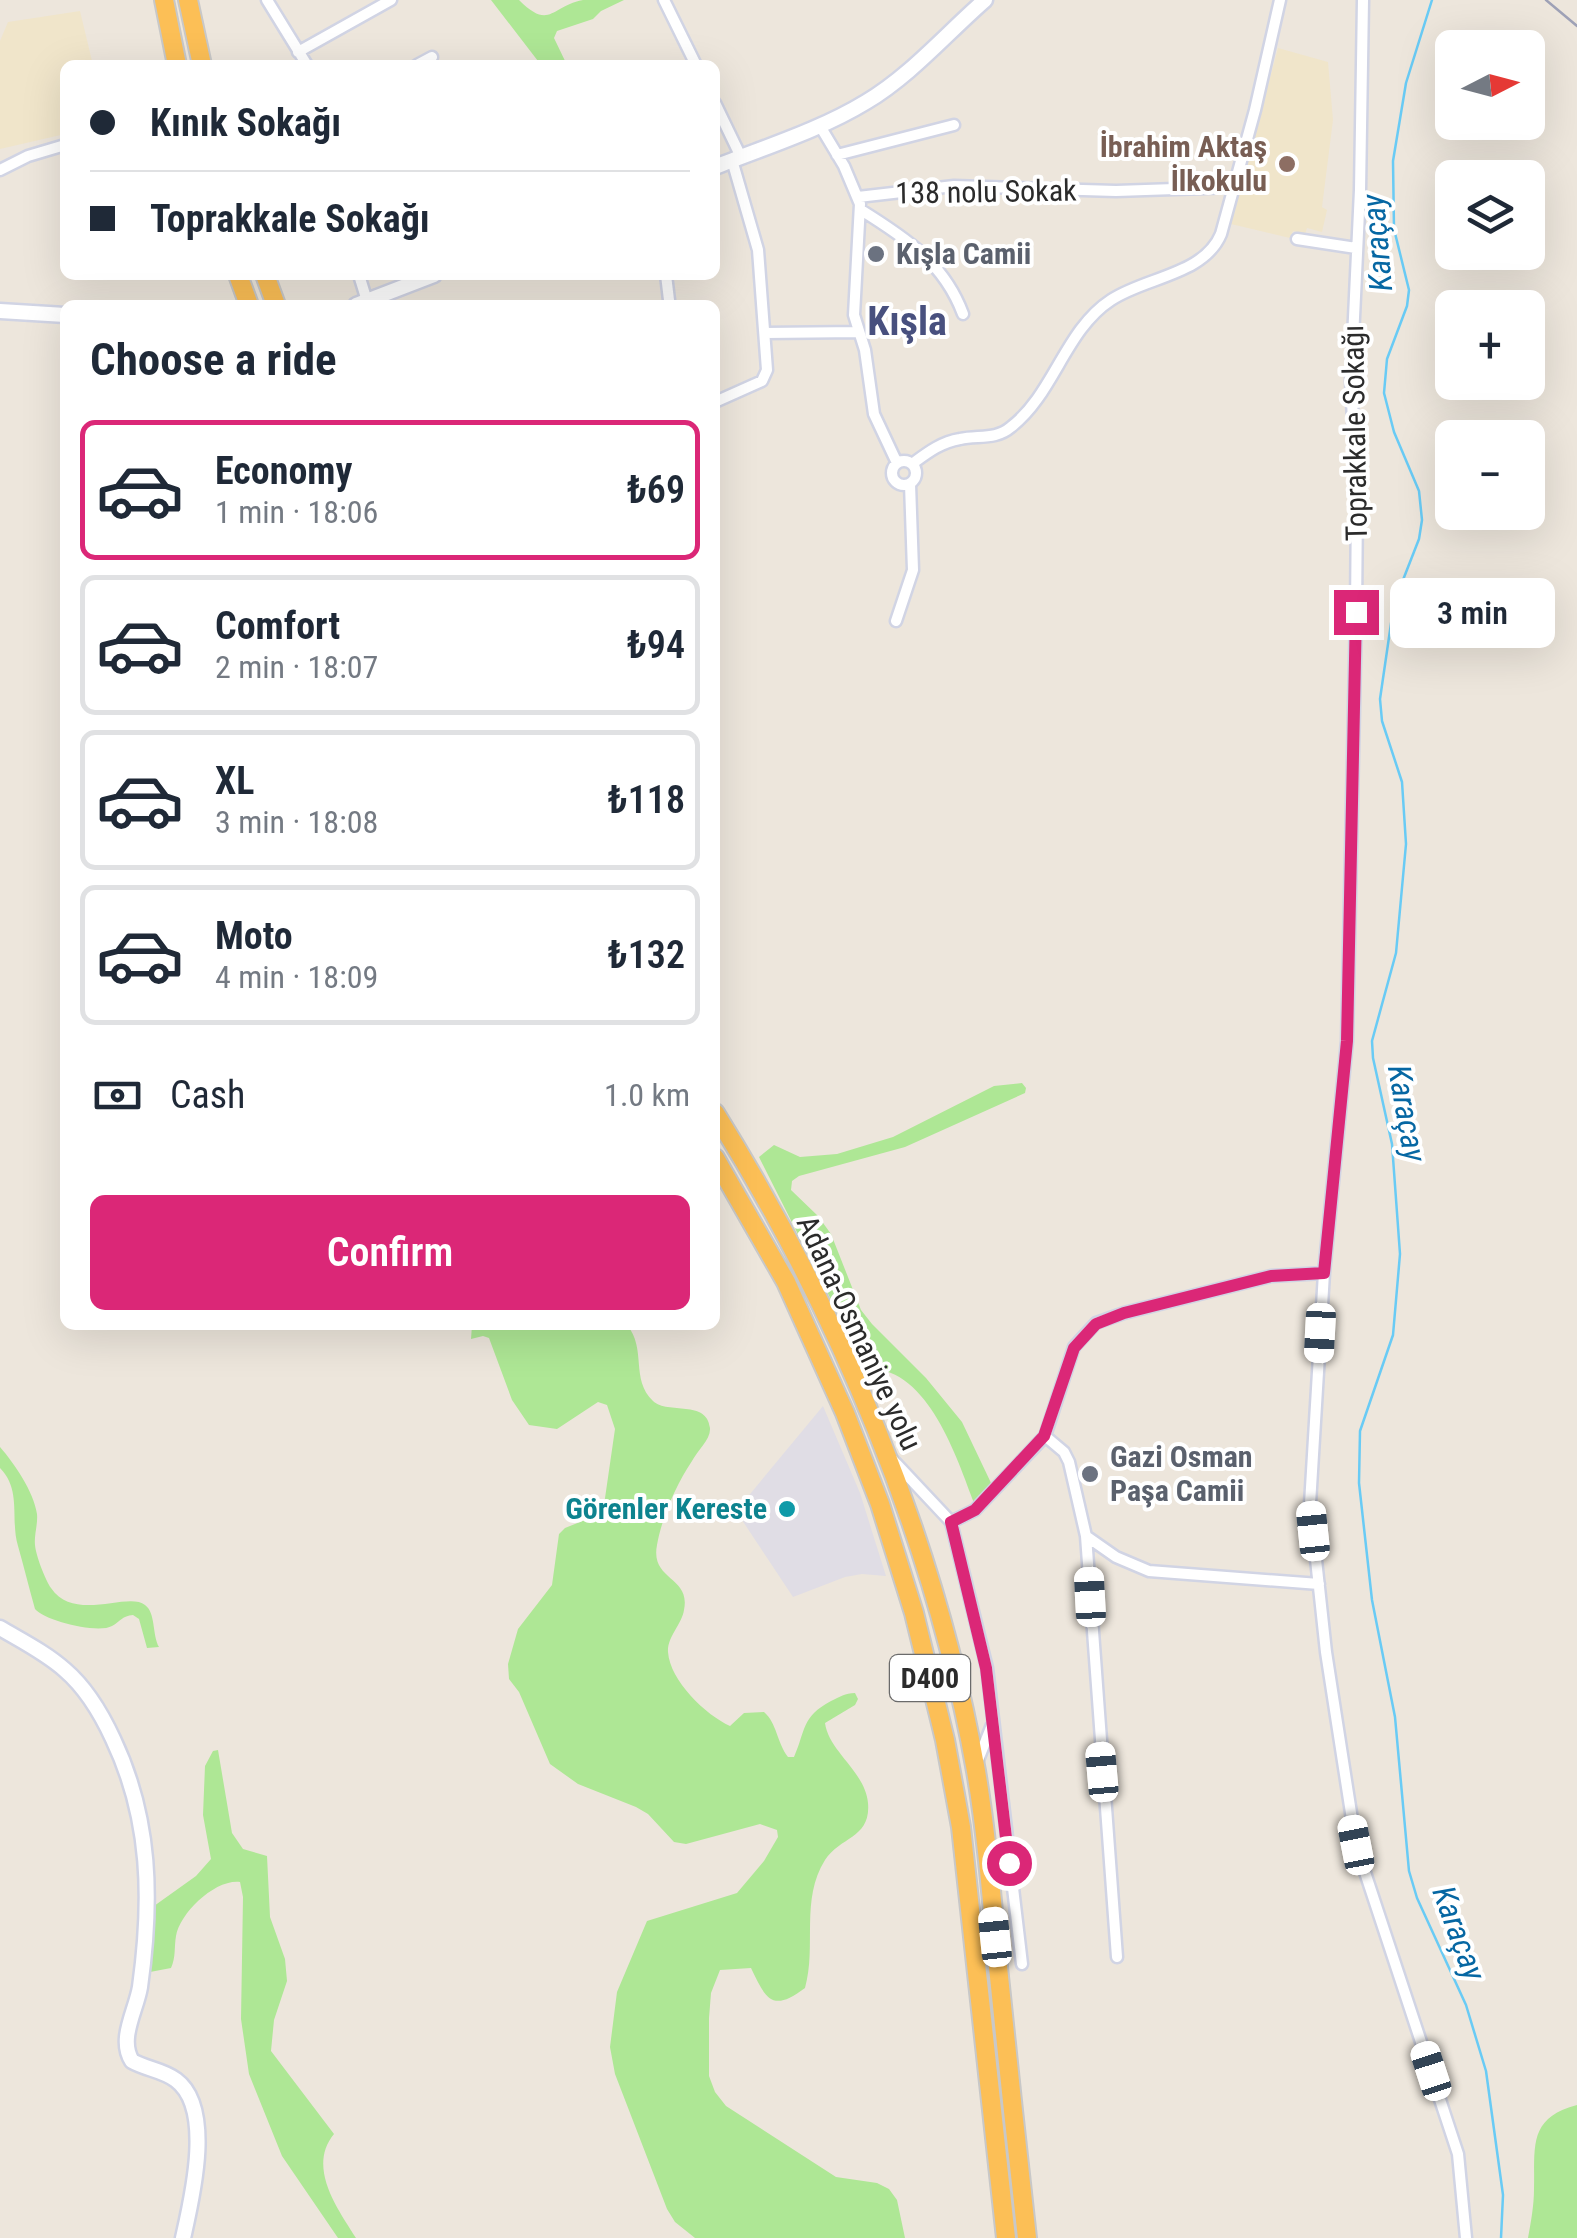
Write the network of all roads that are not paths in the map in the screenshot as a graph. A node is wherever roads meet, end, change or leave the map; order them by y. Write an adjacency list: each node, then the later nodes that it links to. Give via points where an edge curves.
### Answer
1 (164, 0): 11 (highway)
2 (188, 0): 12 (highway)
3 (267, 0): 9 (street)
4 (390, 0): 9 (street)
5 (664, 0): 15 (street)
6 (985, 0): 18 (street, via 884,91)
7 (1280, 0): 24 (street)
8 (1363, 0): 28 (street, Toprakkale Sokağı)
9 (298, 52): 13 (street)
10 (432, 57): 14 (street)
11 (177, 60)
12 (201, 60)
13 (304, 60)
14 (427, 60)
15 (694, 60)
16 (720, 116): 21 (street)
17 (954, 125): 20 (street)
18 (820, 126): 20 (street); 21 (street)
19 (60, 146): 23 (street)
20 (837, 155): 25 (street)
21 (737, 158): 22 (street); 37 (street, via 758,250)
22 (720, 165)
23 (0, 170)
24 (1234, 188): 25 (street, 138 nolu Sokak, via 954,186); 40 (street, via 1212,251 1102,306 1014,425 998,435 950,441)
25 (858, 197): 26 (street)
26 (861, 210): 34 (street, via 935,264); 36 (street, via 853,304)
27 (1297, 239): 28 (street)
28 (1356, 248): 45 (street, Toprakkale Sokağı, via 1347,1041)
29 (414, 280): 31 (street)
30 (667, 280): 32 (street)
31 (375, 300)
32 (670, 300)
33 (0, 311): 35 (street)
34 (963, 314)
35 (60, 315)
36 (859, 332): 37 (street); 39 (street, via 874,414)
37 (765, 333): 38 (street, via 766,377)
38 (720, 400)
39 (897, 463): 40 (street); 41 (street, via 895,482)
40 (912, 464): 41 (street)
41 (910, 484): 42 (street, via 913,570)
42 (896, 621)
43 (720, 1122): 47 (highway, Adana-Osmaniye yolu / D400, via 848,1360)
44 (720, 1167): 57 (highway, Adana-Osmaniye yolu / D400, via 786,1282 845,1414 914,1612 961,1826)
45 (1324, 1273): 46 (street, via 1271,1276 1096,1324 1074,1348); 50 (street, Toprakkale Sokağı, via 1309,1478)
46 (1044, 1436): 48 (street, via 975,1510); 49 (street, via 1069,1462)
47 (885, 1451): 48 (street); 53 (highway, Adana-Osmaniye yolu / D400, via 943,1633)
48 (951, 1522): 52 (street)
49 (1086, 1536): 50 (street, via 1149,1571); 54 (street)
50 (1319, 1584): 59 (street, Toprakkale Sokağı, via 1356,1845 1458,2154)
51 (0, 1628): 56 (street, via 80,1684 108,1728 134,1791 146,1853 147,1908 127,2048 132,2061 174,2078 195,2107)
52 (994, 1720): 53 (street); 55 (street)
53 (975, 1768): 58 (highway, Adana-Osmaniye yolu / D400)
54 (1117, 1957)
55 (1022, 1964)
56 (183, 2238)
57 (1006, 2238)
58 (1027, 2238)
59 (1466, 2238)

